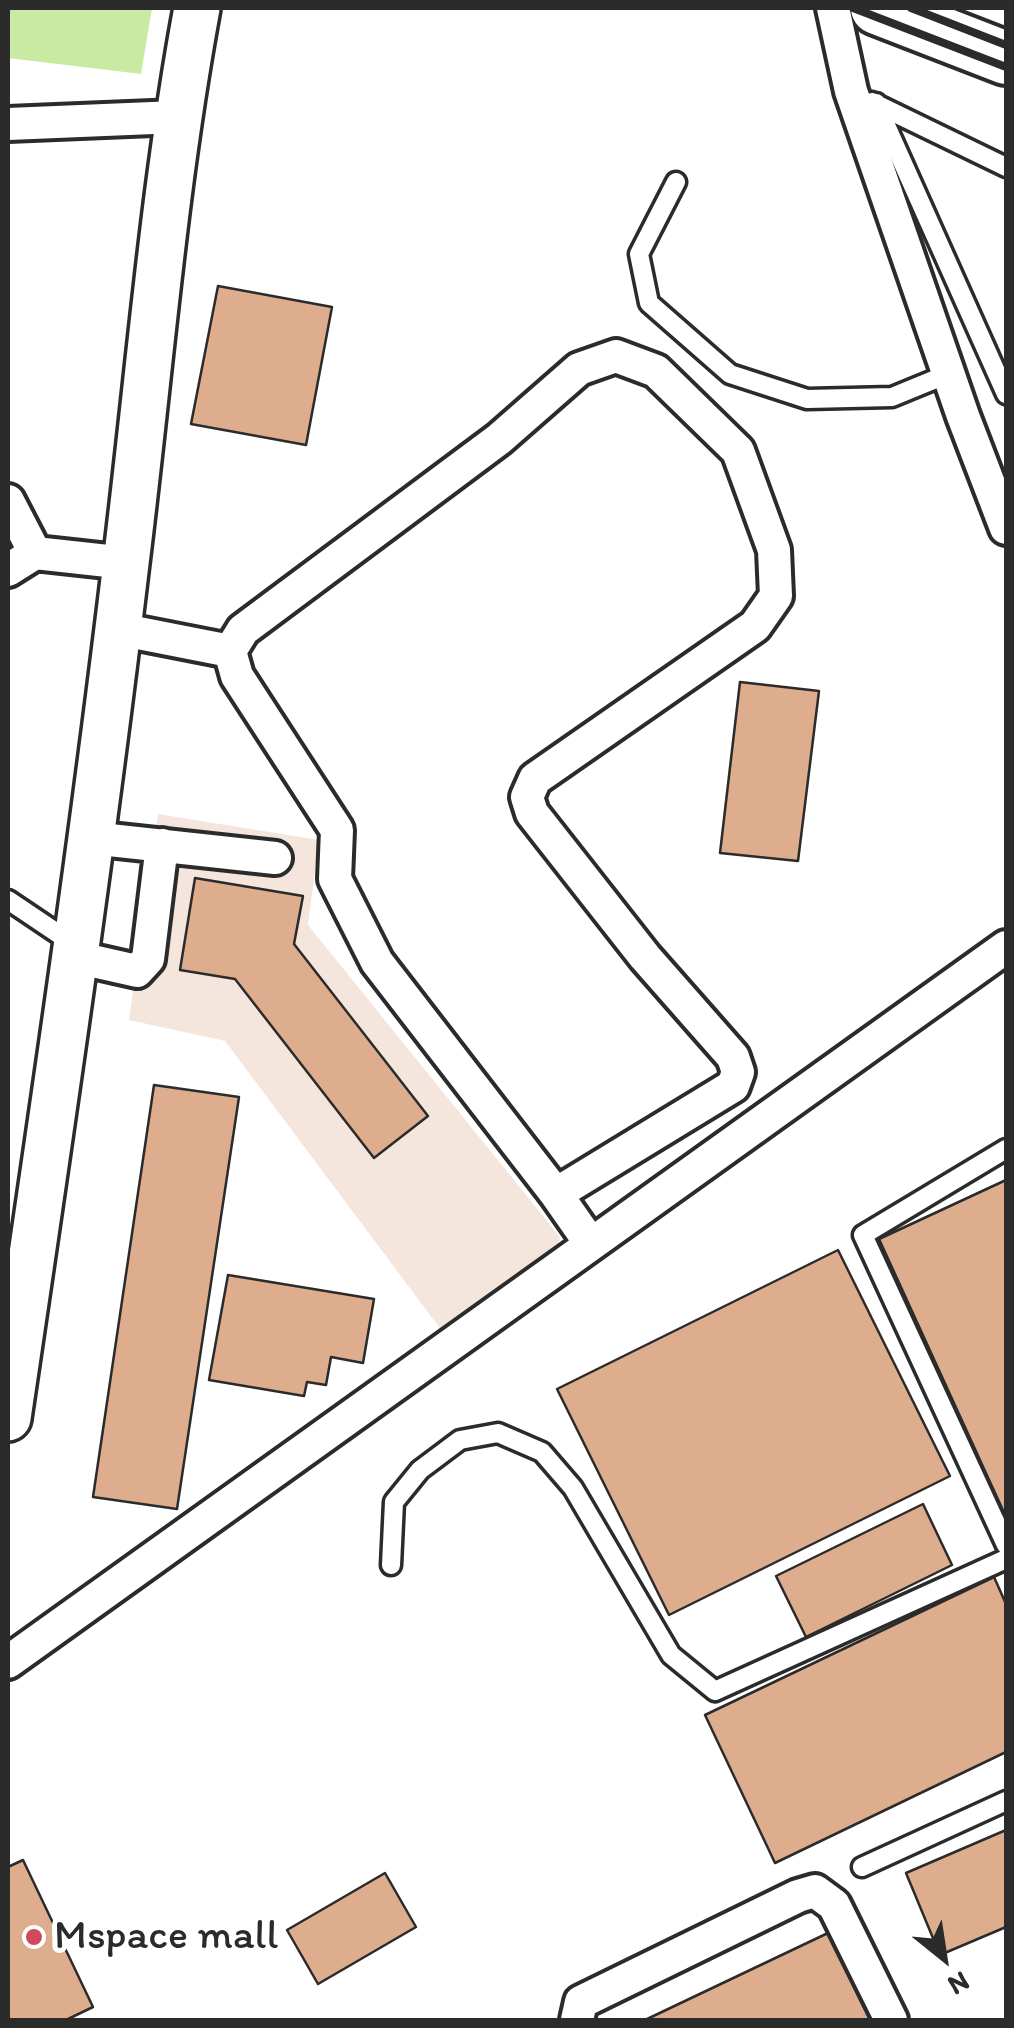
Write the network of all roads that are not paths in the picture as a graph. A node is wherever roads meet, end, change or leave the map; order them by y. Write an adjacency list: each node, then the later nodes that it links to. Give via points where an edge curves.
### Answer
1 (196, 8): 6 (street)
2 (833, 8): 5 (street)
3 (877, 8): 4 (main road)
4 (1006, 58)
5 (863, 97): 8 (lane); 10 (street); 11 (lane)
6 (177, 116): 7 (street); 15 (street)
7 (8, 124)
8 (1006, 167)
9 (676, 182): 10 (lane, via 639,254 650,302 730,374 807,399 892,397)
10 (948, 374): 13 (street)
11 (1006, 394)
12 (8, 501): 14 (street)
13 (1006, 528)
14 (22, 562): 15 (street)
15 (126, 564): 16 (street)
16 (118, 629): 17 (street); 18 (street)
17 (230, 650): 25 (street, via 237,676 336,830 336,879 376,962); 25 (street, via 243,630 498,439 579,369 616,356 656,371 738,451 774,550 776,596 755,626 535,779 527,797 532,812 733,1057 738,1072 733,1086)
18 (91, 838): 19 (street); 23 (street)
19 (162, 846): 20 (street); 23 (street, via 142,968)
20 (275, 858)
21 (8, 900): 23 (lane)
22 (1006, 947): 26 (street)
23 (76, 951): 27 (street)
24 (1006, 1149): 28 (lane, via 863,1235)
25 (556, 1194): 26 (street)
26 (591, 1244): 31 (street)
27 (8, 1418)
28 (1006, 1545)
29 (1006, 1558): 30 (lane, via 715,1692 672,1655 573,1488 542,1452 498,1433 460,1440 402,1491 394,1502)
30 (391, 1565)
31 (8, 1662)
32 (1006, 1802): 33 (lane)
33 (862, 1867)
34 (577, 2020): 35 (street, via 581,2002 815,1891 834,1905)
35 (891, 2020)

